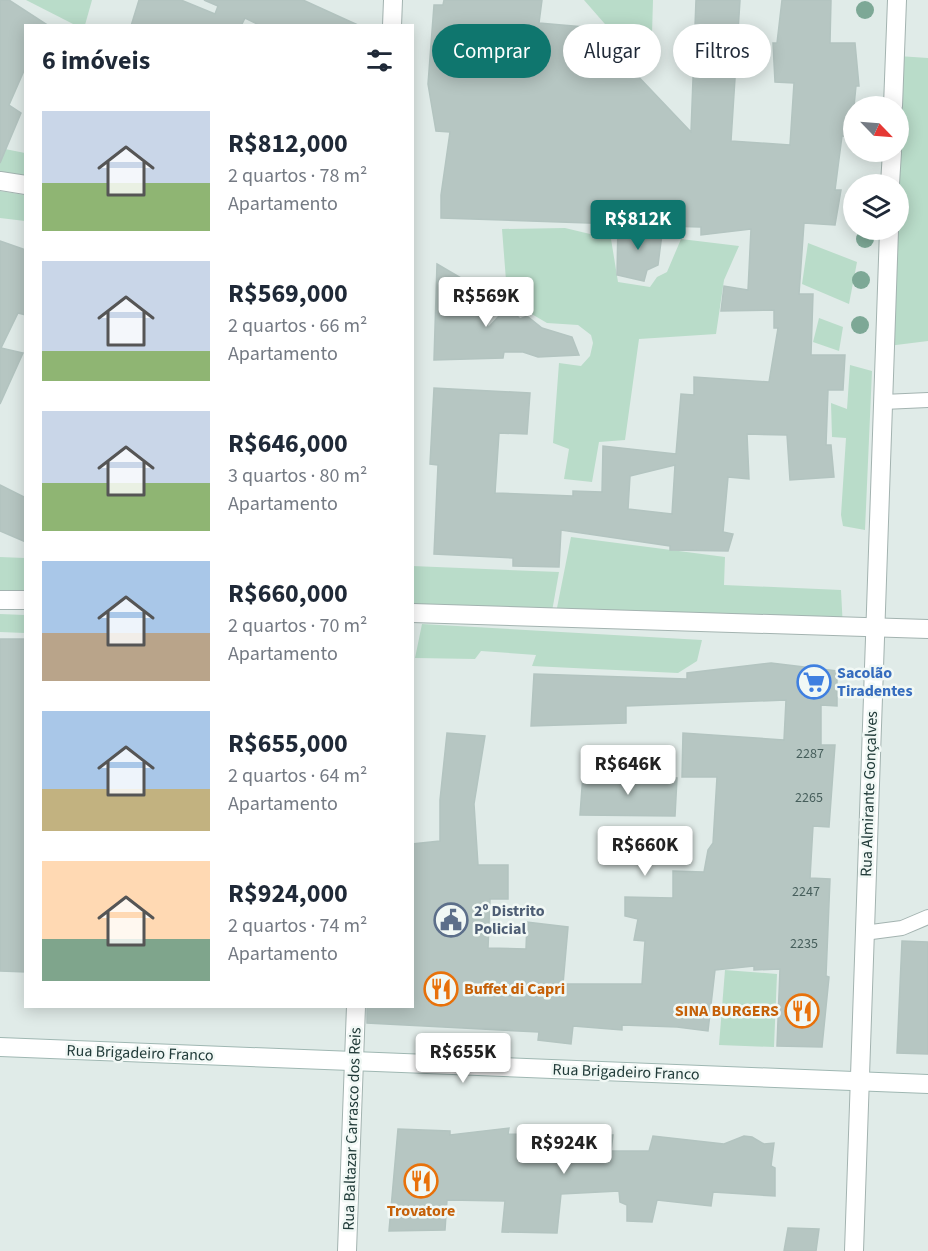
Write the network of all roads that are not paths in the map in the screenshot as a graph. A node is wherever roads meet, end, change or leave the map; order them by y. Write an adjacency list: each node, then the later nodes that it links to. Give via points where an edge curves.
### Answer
1 (393, 0): 3 (street)
2 (897, 0): 4 (street)
3 (392, 24)
4 (893, 96)
5 (0, 181): 6 (street)
6 (24, 185)
7 (889, 240): 9 (street, Rua Almirante Gonçalves)
8 (928, 400): 9 (lane)
9 (883, 402): 13 (street, Rua Almirante Gonçalves)
10 (0, 600): 11 (street)
11 (24, 600)
12 (414, 613): 13 (street)
13 (874, 628): 14 (street); 16 (street, Rua Almirante Gonçalves)
14 (928, 629)
15 (928, 917): 16 (lane, via 902,928)
16 (864, 933): 20 (street, Rua Almirante Gonçalves)
17 (356, 1008): 19 (street, Rua Baltazar Carrasco dos Reis)
18 (0, 1047): 19 (street, Rua Brigadeiro Franco)
19 (355, 1061): 20 (street, Rua Brigadeiro Franco); 22 (street, Rua Baltazar Carrasco dos Reis)
20 (860, 1081): 21 (street, Rua Brigadeiro Franco); 23 (street, Rua Almirante Gonçalves)
21 (928, 1084)
22 (347, 1251)
23 (854, 1251)

